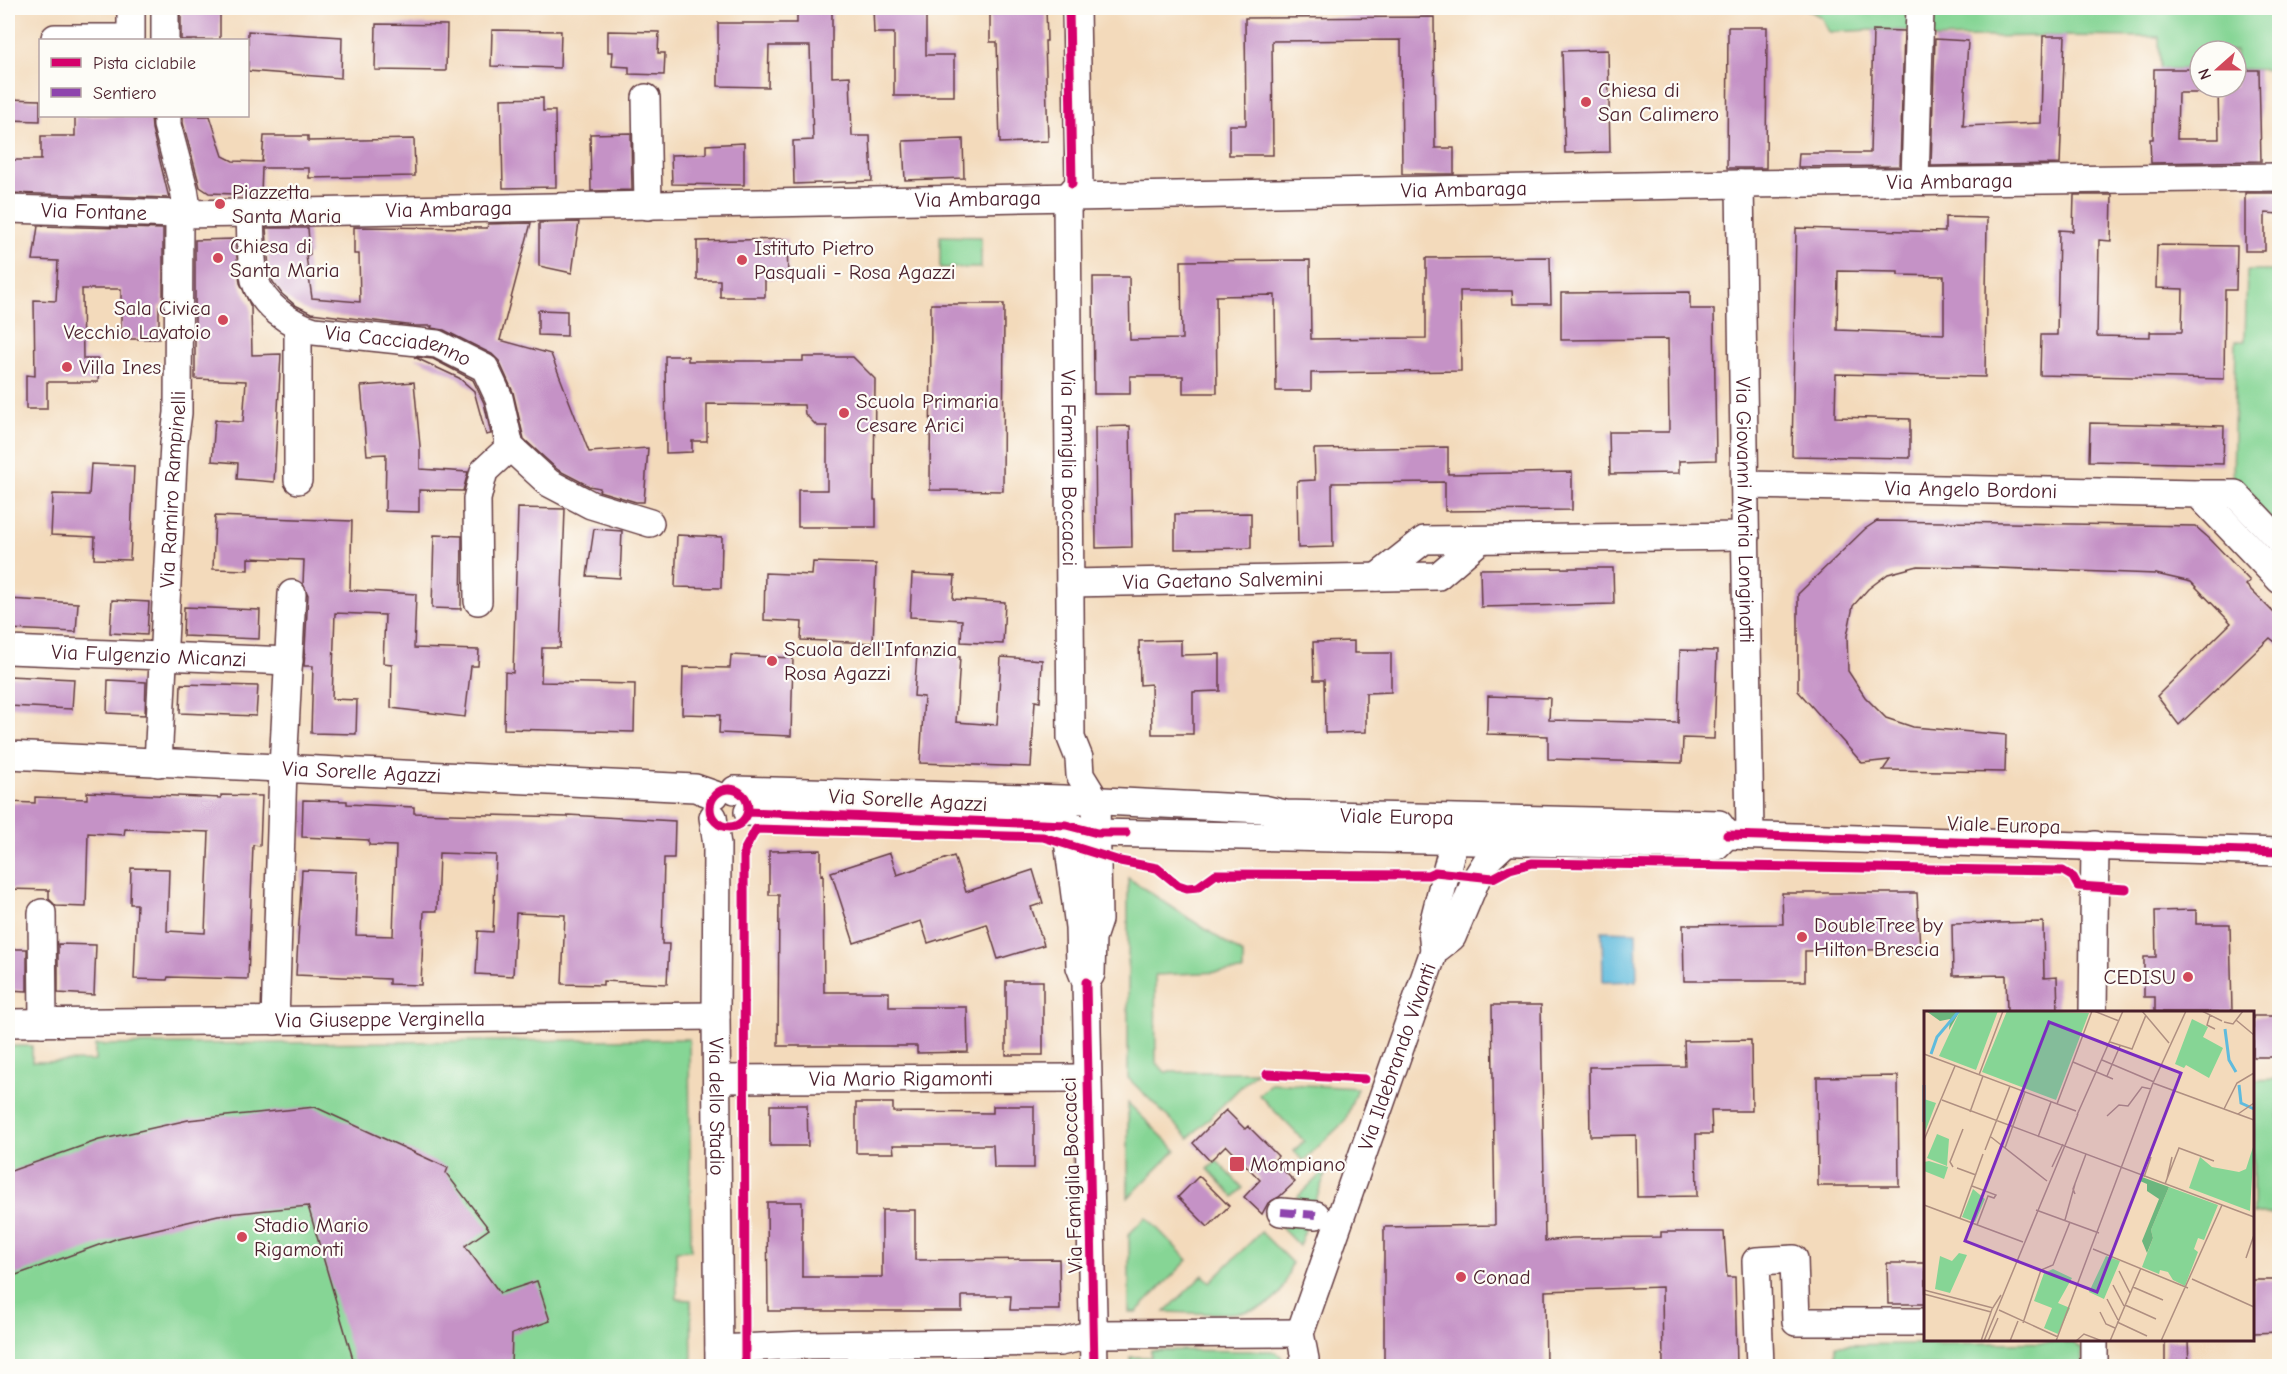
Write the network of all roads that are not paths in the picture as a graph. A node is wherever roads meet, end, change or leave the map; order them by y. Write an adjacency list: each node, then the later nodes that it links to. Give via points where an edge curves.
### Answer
1 (131, 8): 5 (street, via 131,38)
2 (165, 8): 6 (street)
3 (1076, 8): 12 (street, via 1079,184)
4 (1920, 8): 10 (street)
5 (55, 39)
6 (165, 39)
7 (646, 98): 13 (street)
8 (167, 117): 16 (street, Via Ramiro Rampinelli, via 184,189)
9 (2280, 177): 10 (street, Via Ambaraga)
10 (1915, 181): 11 (street, Via Ambaraga)
11 (1740, 184): 12 (street, Via Ambaraga); 20 (street, Via Giovanni Maria Longinotti)
12 (1067, 198): 13 (street, Via Ambaraga); 28 (street, Via Famiglia Boccacci)
13 (648, 206): 15 (street, Via Ambaraga)
14 (8, 208): 16 (street, Via Fontane)
15 (250, 213): 16 (street); 17 (street, Via Cacciadenno, via 255,281 271,306)
16 (183, 214): 32 (street, Via Ramiro Rampinelli, via 178,413)
17 (298, 327): 18 (street, Via Cacciadenno, via 437,344 484,368 499,398); 19 (street, Via Cacciadenno)
18 (510, 447): 22 (street, via 549,483 591,505); 30 (street, via 484,471 477,499)
19 (298, 480)
20 (1745, 485): 21 (street, Via Angelo Bordoni); 23 (street, Via Giovanni Maria Longinotti)
21 (2198, 494): 25 (street, Via Angelo Bordoni, via 2235,494); 27 (street)
22 (650, 523)
23 (1746, 536): 24 (street); 43 (street, Via Giovanni Maria Longinotti)
24 (1479, 541): 26 (street, via 1424,540); 26 (street, Via Gaetano Salvemini, via 1438,576)
25 (2280, 541)
26 (1377, 577): 28 (street, Via Gaetano Salvemini)
27 (2280, 580)
28 (1070, 583): 34 (street, Via Famiglia Boccacci)
29 (292, 594): 33 (street)
30 (478, 601)
31 (8, 650): 32 (street, Via Fulgenzio Micanzi)
32 (163, 656): 33 (street, Via Fulgenzio Micanzi); 36 (street, Via Ramiro Rampinelli)
33 (289, 661): 37 (street)
34 (1071, 738): 38 (street, Via Famiglia Boccacci, via 1079,758 1080,775); 40 (street, Via Famiglia Boccacci, via 1063,756)
35 (8, 755): 36 (street, Via Sorelle Agazzi)
36 (158, 763): 37 (street, Via Sorelle Agazzi)
37 (283, 768): 39 (street, Via Sorelle Agazzi, via 695,788); 53 (street)
38 (1096, 801): 40 (street, Viale Europa); 41 (street, Viale Europa, via 1263,809 1285,814); 42 (street, Via Famiglia Boccacci)
39 (730, 807): 40 (street, Via Sorelle Agazzi); 52 (street, Via dello Stadio, via 717,845)
40 (1065, 812): 42 (street, Viale Europa); 50 (street, Via Famiglia Boccacci, via 1080,967)
41 (1554, 821): 43 (street, Viale Europa, via 1719,825); 44 (street, via 1538,830 1474,827)
42 (1096, 833): 44 (street, Viale Europa); 50 (street, Via Famiglia Boccacci, via 1098,920 1092,938 1091,974)
43 (1739, 835): 45 (street, Viale Europa, via 1716,846); 46 (street, Viale Europa)
44 (1454, 841): 45 (street, Viale Europa); 49 (street, Via Ildebrando Vivanti, via 1432,928)
45 (1505, 843): 49 (street, Via Ildebrando Vivanti, via 1477,877 1452,937)
46 (2094, 845): 47 (street, Viale Europa); 51 (street)
47 (2280, 852)
48 (42, 913): 55 (street)
49 (1434, 951): 61 (street, Via Ildebrando Vivanti)
50 (1086, 982): 56 (street, Via Famiglia Boccacci)
51 (2093, 1011)
52 (716, 1016): 53 (street, Via Giuseppe Verginella); 57 (street, Via dello Stadio)
53 (275, 1021): 55 (street, Via Giuseppe Verginella)
54 (8, 1023): 55 (street, Via Giuseppe Verginella)
55 (42, 1023)
56 (1087, 1078): 57 (street, Via Mario Rigamonti); 62 (street, Via Famiglia Boccacci)
57 (717, 1079): 64 (street, Via dello Stadio)
58 (1281, 1212): 59 (street)
59 (1316, 1215)
60 (1924, 1322): 67 (street, via 1796,1322 1794,1259 1756,1260)
61 (1300, 1333): 62 (street); 66 (street, Via Ildebrando Vivanti, via 1305,1359)
62 (1094, 1334): 64 (street, via 1060,1342 805,1345); 65 (street, Via Famiglia Boccacci)
63 (2094, 1341): 68 (street)
64 (719, 1358)
65 (1094, 1366)
66 (1302, 1366)
67 (1760, 1366)
68 (2094, 1366)

